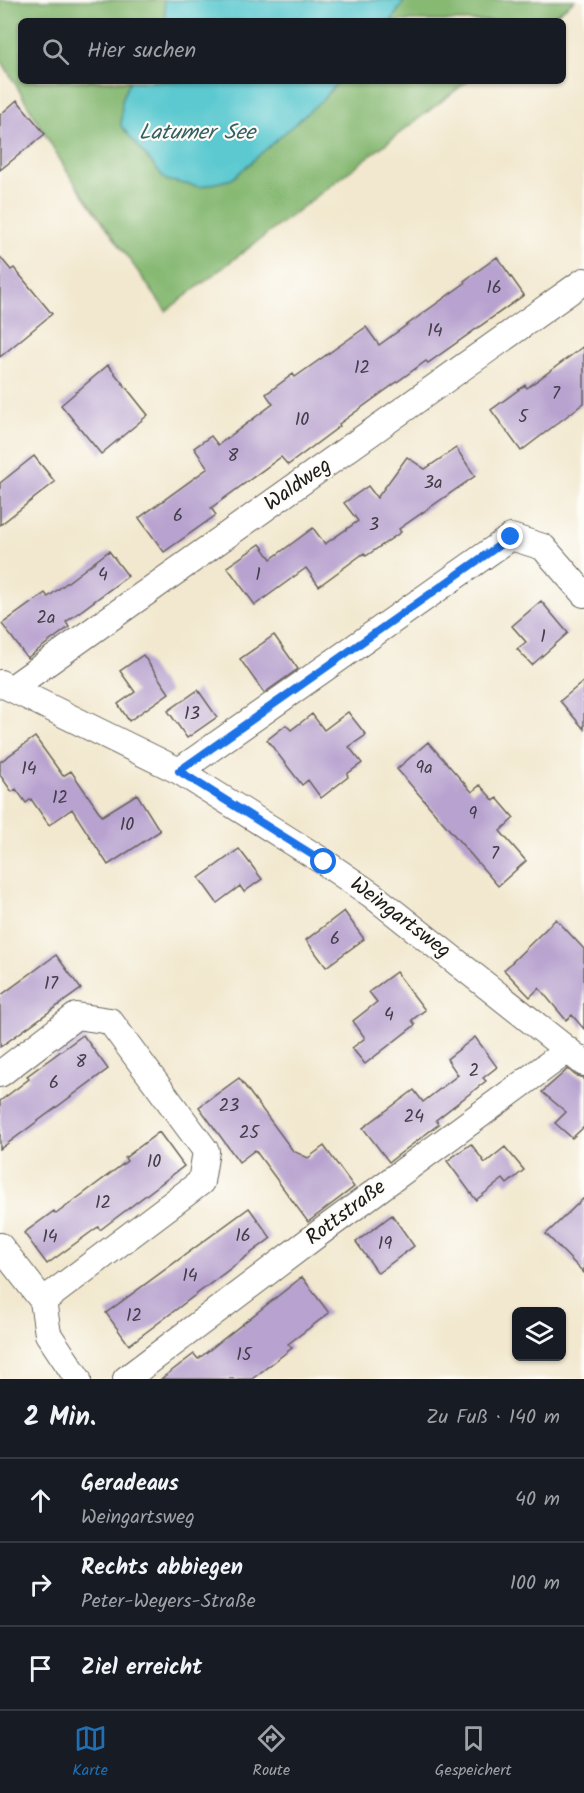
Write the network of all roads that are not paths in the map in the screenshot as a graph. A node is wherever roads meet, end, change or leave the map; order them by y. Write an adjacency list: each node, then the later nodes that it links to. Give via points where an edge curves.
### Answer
1 (584, 281): 3 (street, Waldweg)
2 (584, 594): 4 (street, via 543,547 511,537)
3 (6, 685): 4 (street, Weingartsweg)
4 (179, 771): 5 (street, Weingartsweg, via 372,895)
5 (576, 1056): 10 (street, Rottstraße, via 312,1238)
6 (0, 1074): 8 (street, via 76,1016 110,1021 206,1151 201,1182)
7 (0, 1245): 8 (street)
8 (42, 1301): 9 (street, via 48,1335)
9 (78, 1379)
10 (126, 1379)

